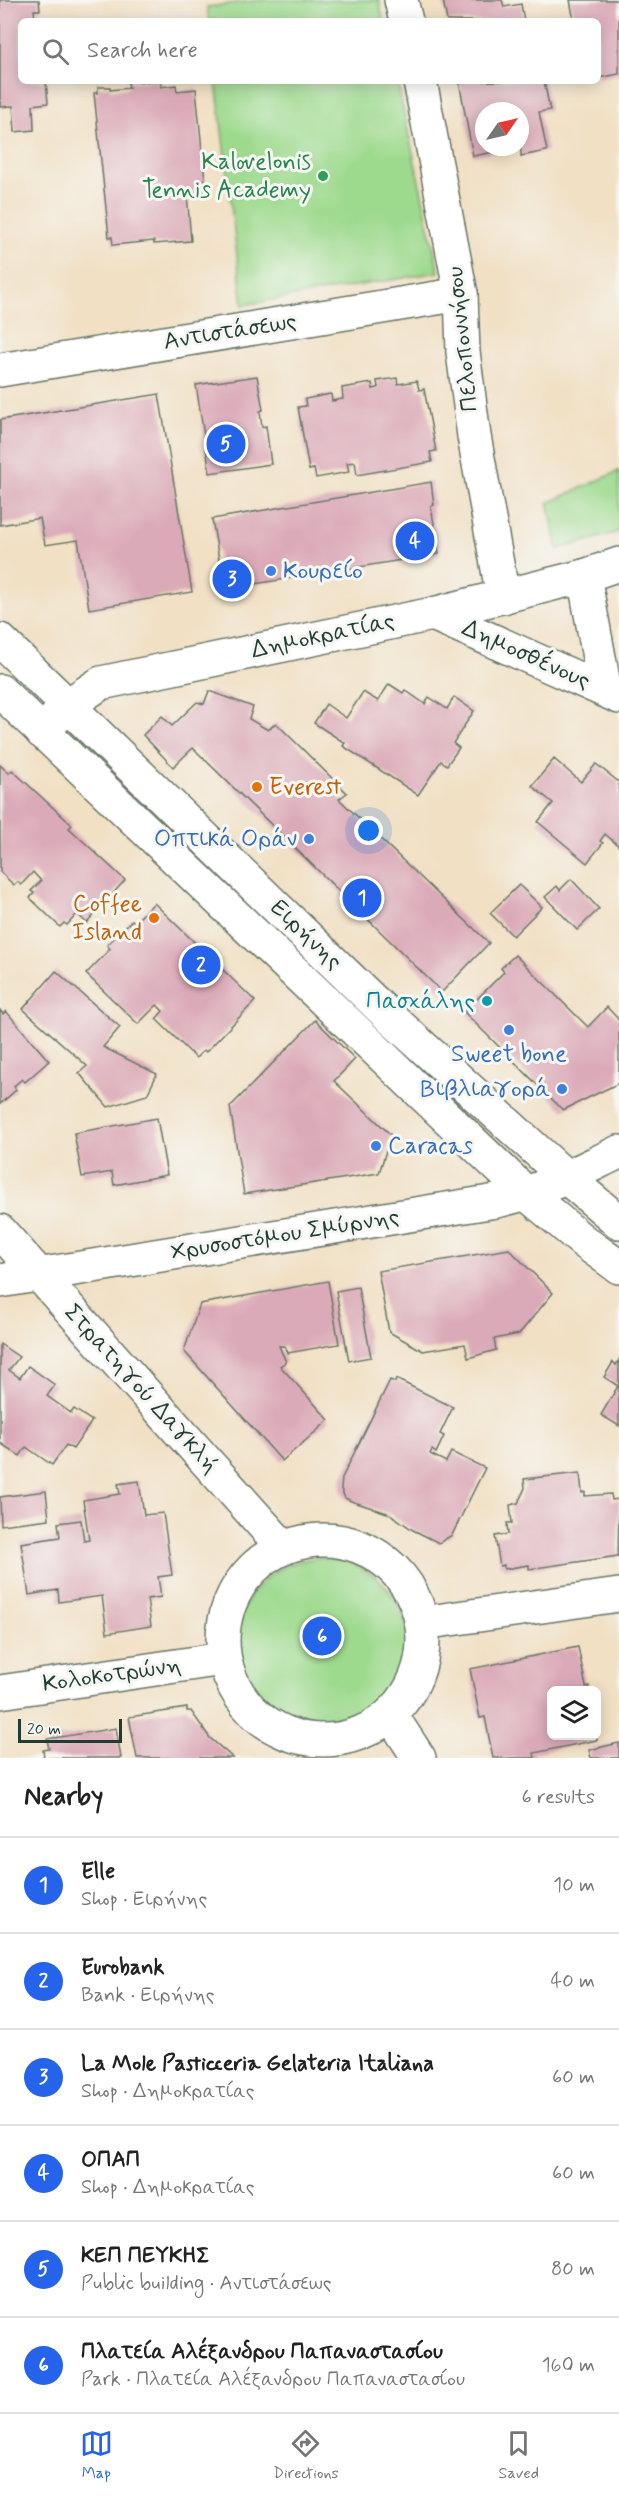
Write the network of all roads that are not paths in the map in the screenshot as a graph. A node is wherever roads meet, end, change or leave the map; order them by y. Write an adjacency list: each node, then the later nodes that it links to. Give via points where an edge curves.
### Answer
1 (401, 0): 2 (street)
2 (405, 18)
3 (421, 84): 4 (street, Πελοποννήσου)
4 (461, 294): 5 (street, Αντιστάσεως); 8 (street, Πελοποννήσου, via 463,352 474,436)
5 (0, 370)
6 (619, 564): 7 (street, Δημοκρατίας)
7 (584, 576): 8 (street, Δημοκρατίας); 12 (street)
8 (503, 597): 9 (street, Δημοκρατίας)
9 (433, 614): 12 (street, Δημοσθένους); 13 (street, Δημοκρατίας, via 101,682)
10 (0, 640): 13 (street, Ειρήνης)
11 (0, 691): 14 (street, Ειρήνης)
12 (612, 693)
13 (68, 705): 14 (street, Δημοκρατίας); 16 (street, Ειρήνης, via 391,1018)
14 (42, 732): 17 (street, Ειρήνης)
15 (619, 1152): 16 (street, Χρυσοστόμου Σμύρνης)
16 (567, 1178): 17 (street, Χρυσοστόμου Σμύρνης); 18 (street, Ειρήνης)
17 (528, 1195): 20 (street, Ειρήνης); 21 (street, Χρυσοστόμου Σμύρνης)
18 (619, 1222)
19 (0, 1231): 21 (street, Στρατηγού Δαγκλή)
20 (619, 1268)
21 (39, 1275): 22 (street, Χρυσοστόμου Σμύρνης); 23 (street, Στρατηγού Δαγκλή)
22 (0, 1281)
23 (282, 1546): 25 (street, via 306,1540 338,1540 368,1550 393,1568 412,1593); 26 (street, via 250,1569 232,1595 223,1626)
24 (619, 1595): 25 (street)
25 (422, 1623): 28 (street, via 422,1659 410,1692)
26 (223, 1659): 27 (street, Κολοκοτρώνη); 28 (street, via 235,1691 258,1717 288,1735 322,1741 356,1736)
27 (0, 1692)
28 (391, 1715): 29 (street)
29 (420, 1758)

